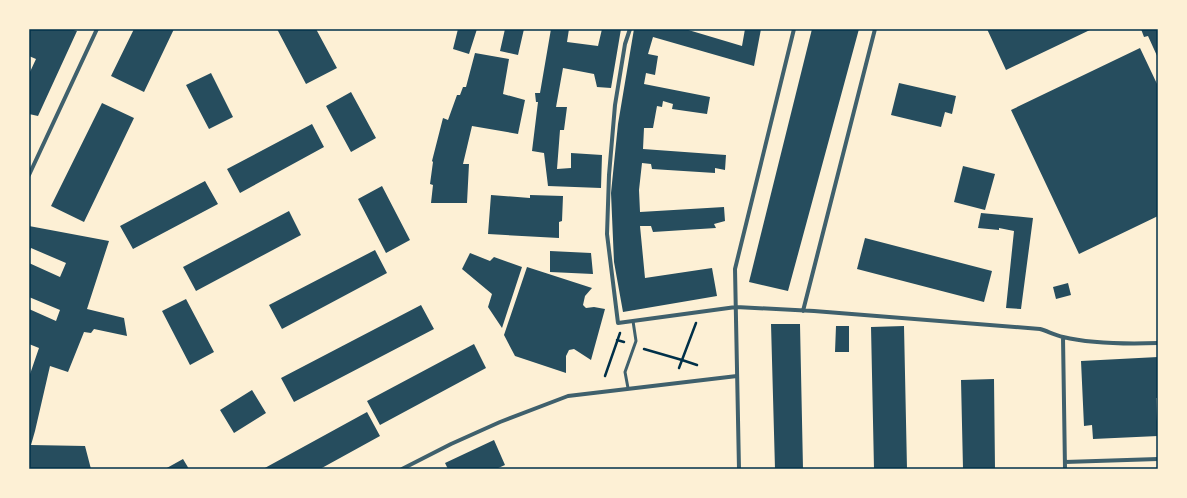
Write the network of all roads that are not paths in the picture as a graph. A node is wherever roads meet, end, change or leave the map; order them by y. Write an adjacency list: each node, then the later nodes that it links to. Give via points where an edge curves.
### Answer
1 (97, 29): 5 (street)
2 (630, 29): 8 (street, via 625,44 615,105 607,234 618,323)
3 (794, 29): 6 (street, via 735,269)
4 (875, 29): 7 (street)
5 (29, 175)
6 (736, 307): 7 (street); 8 (street); 11 (street)
7 (803, 311): 9 (street, via 1040,329)
8 (633, 321): 12 (lane, via 636,341 625,372)
9 (1063, 337): 10 (street, via 1127,344); 14 (street)
10 (1158, 343)
11 (737, 376): 12 (street); 16 (street)
12 (628, 388): 15 (street, via 568,396 500,422)
13 (1158, 459): 14 (street)
14 (1065, 462): 17 (street)
15 (402, 469)
16 (739, 469)
17 (1065, 469)

